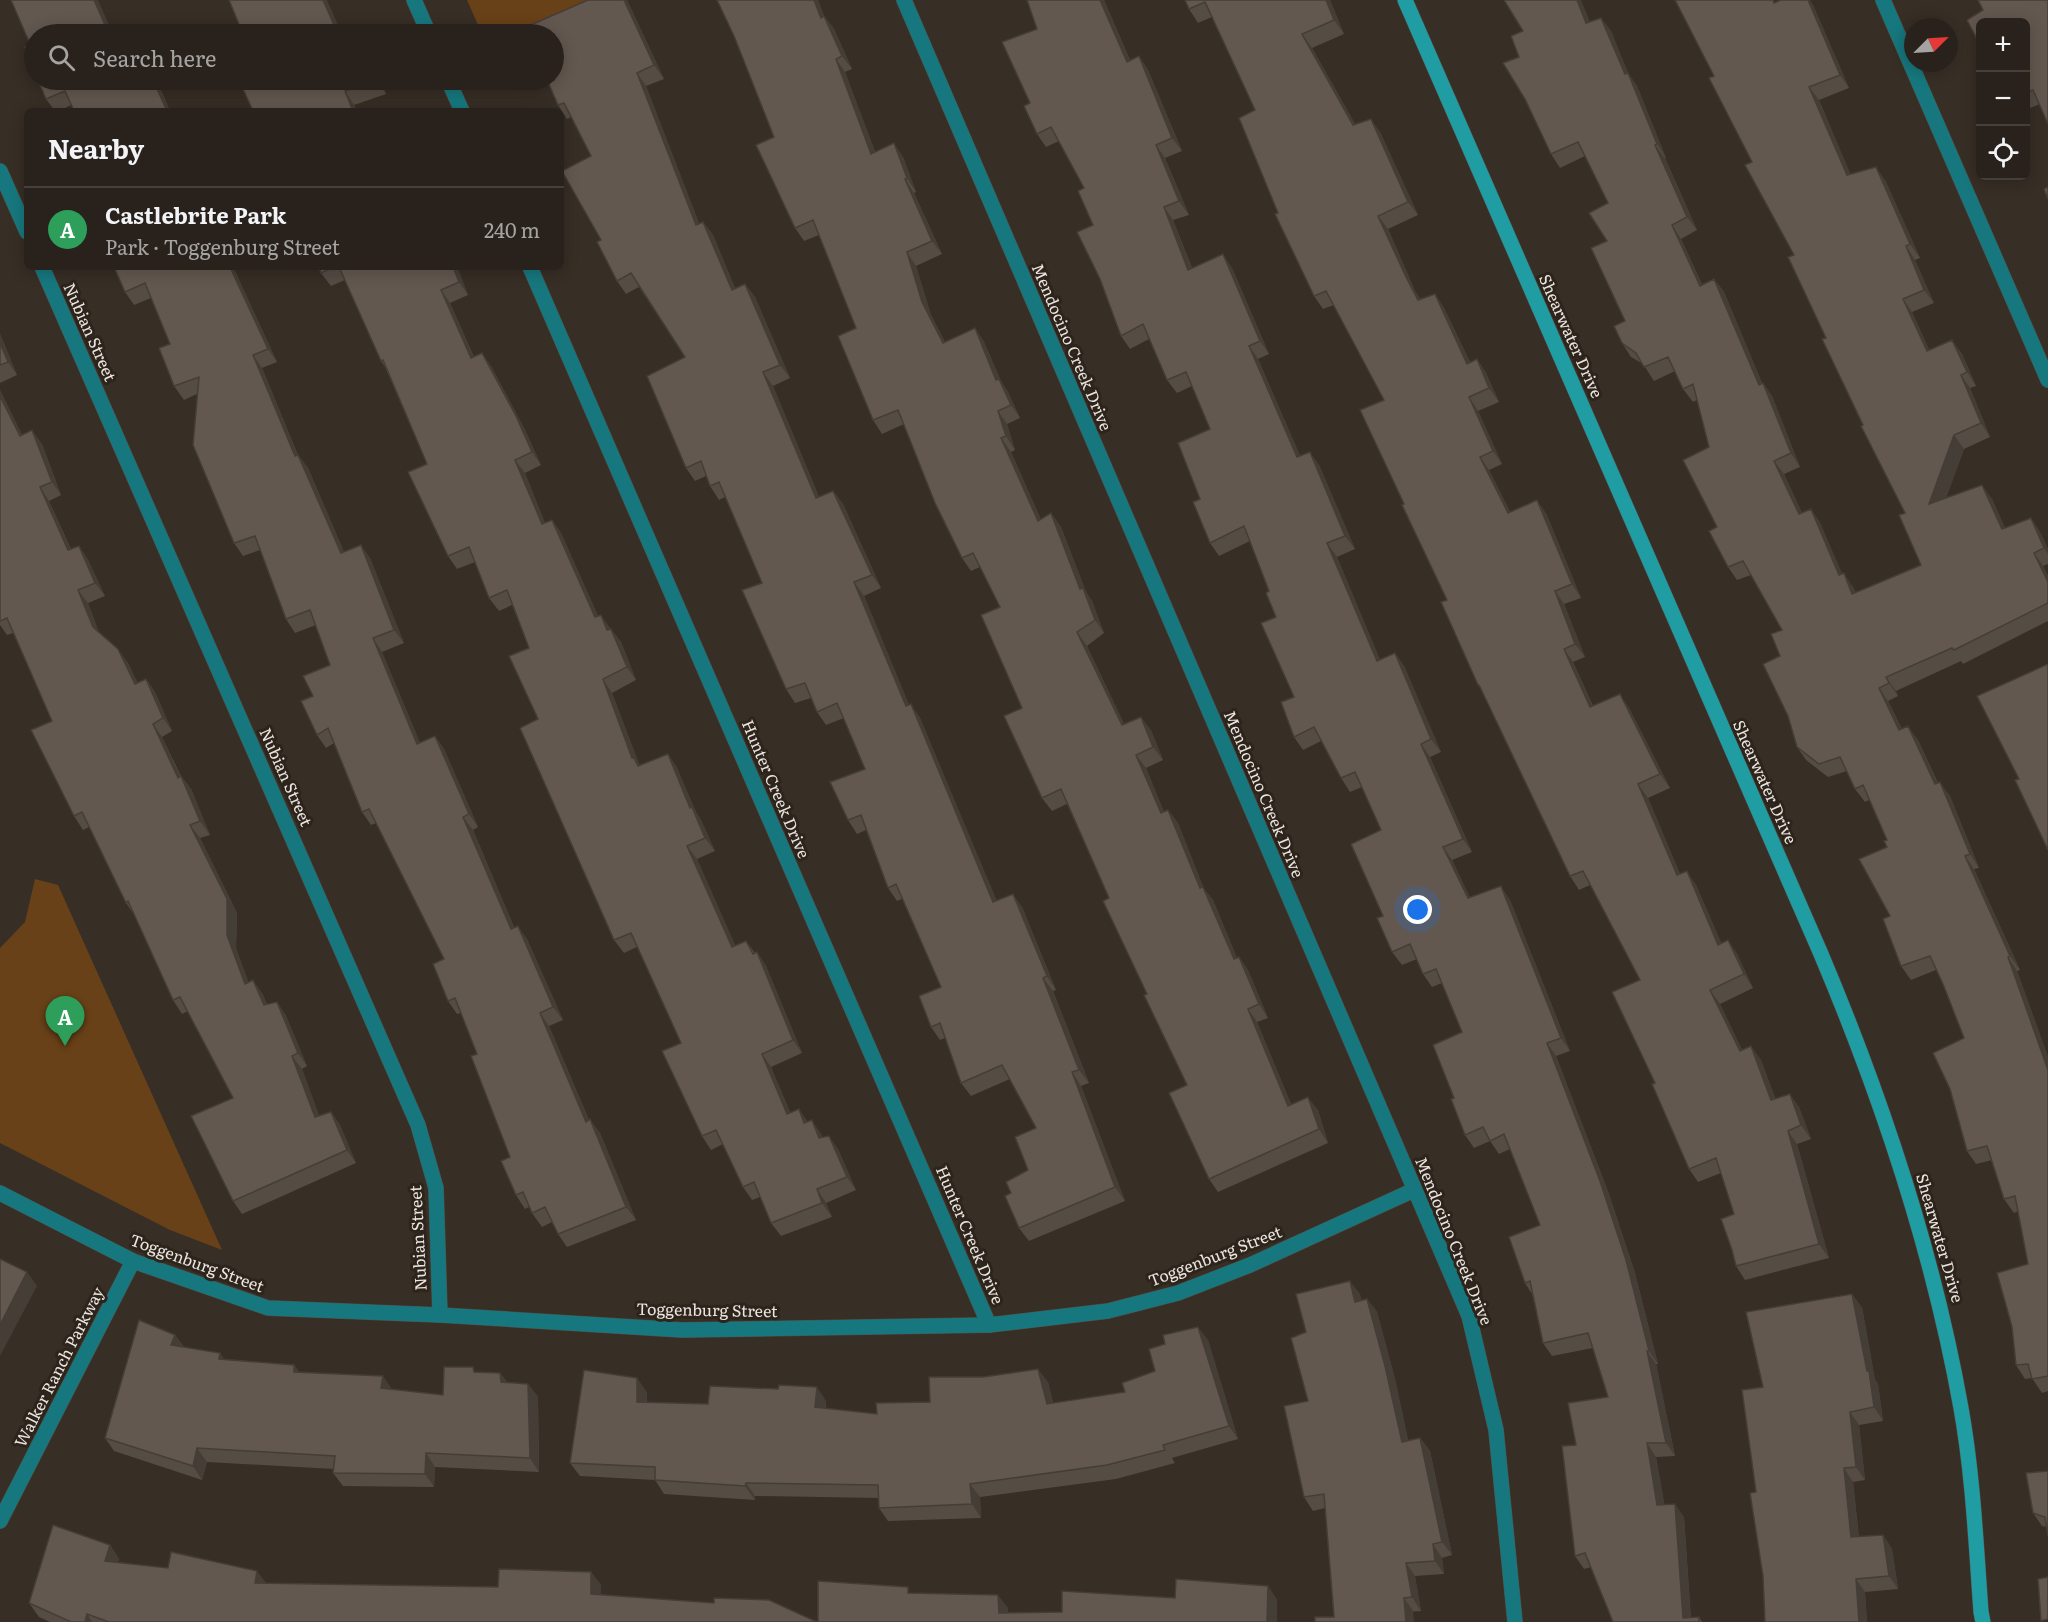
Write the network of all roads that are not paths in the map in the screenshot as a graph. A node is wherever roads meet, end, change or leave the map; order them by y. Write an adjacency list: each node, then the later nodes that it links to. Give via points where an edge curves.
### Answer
1 (414, 0): 5 (street)
2 (904, 0): 13 (street, Mendocino Creek Drive)
3 (1405, 0): 19 (street, Shearwater Drive, via 1816,943 1885,1116 1946,1325 1972,1498)
4 (1883, 0): 12 (street)
5 (425, 24)
6 (453, 90): 7 (street)
7 (461, 108)
8 (0, 171): 9 (street)
9 (24, 225)
10 (43, 270): 16 (street, Nubian Street, via 418,1125 436,1188)
11 (531, 270): 17 (street, Hunter Creek Drive)
12 (2048, 380)
13 (1414, 1190): 17 (street, Toggenburg Street, via 1250,1265 1178,1293 1108,1311); 20 (street, Mendocino Creek Drive, via 1469,1316 1496,1430)
14 (0, 1193): 15 (street, Toggenburg Street)
15 (133, 1261): 16 (street, Toggenburg Street, via 268,1308); 18 (street, Walker Ranch Parkway)
16 (440, 1315): 17 (street, Toggenburg Street, via 682,1330)
17 (990, 1325)
18 (0, 1521)
19 (1981, 1619)
20 (1515, 1622)

